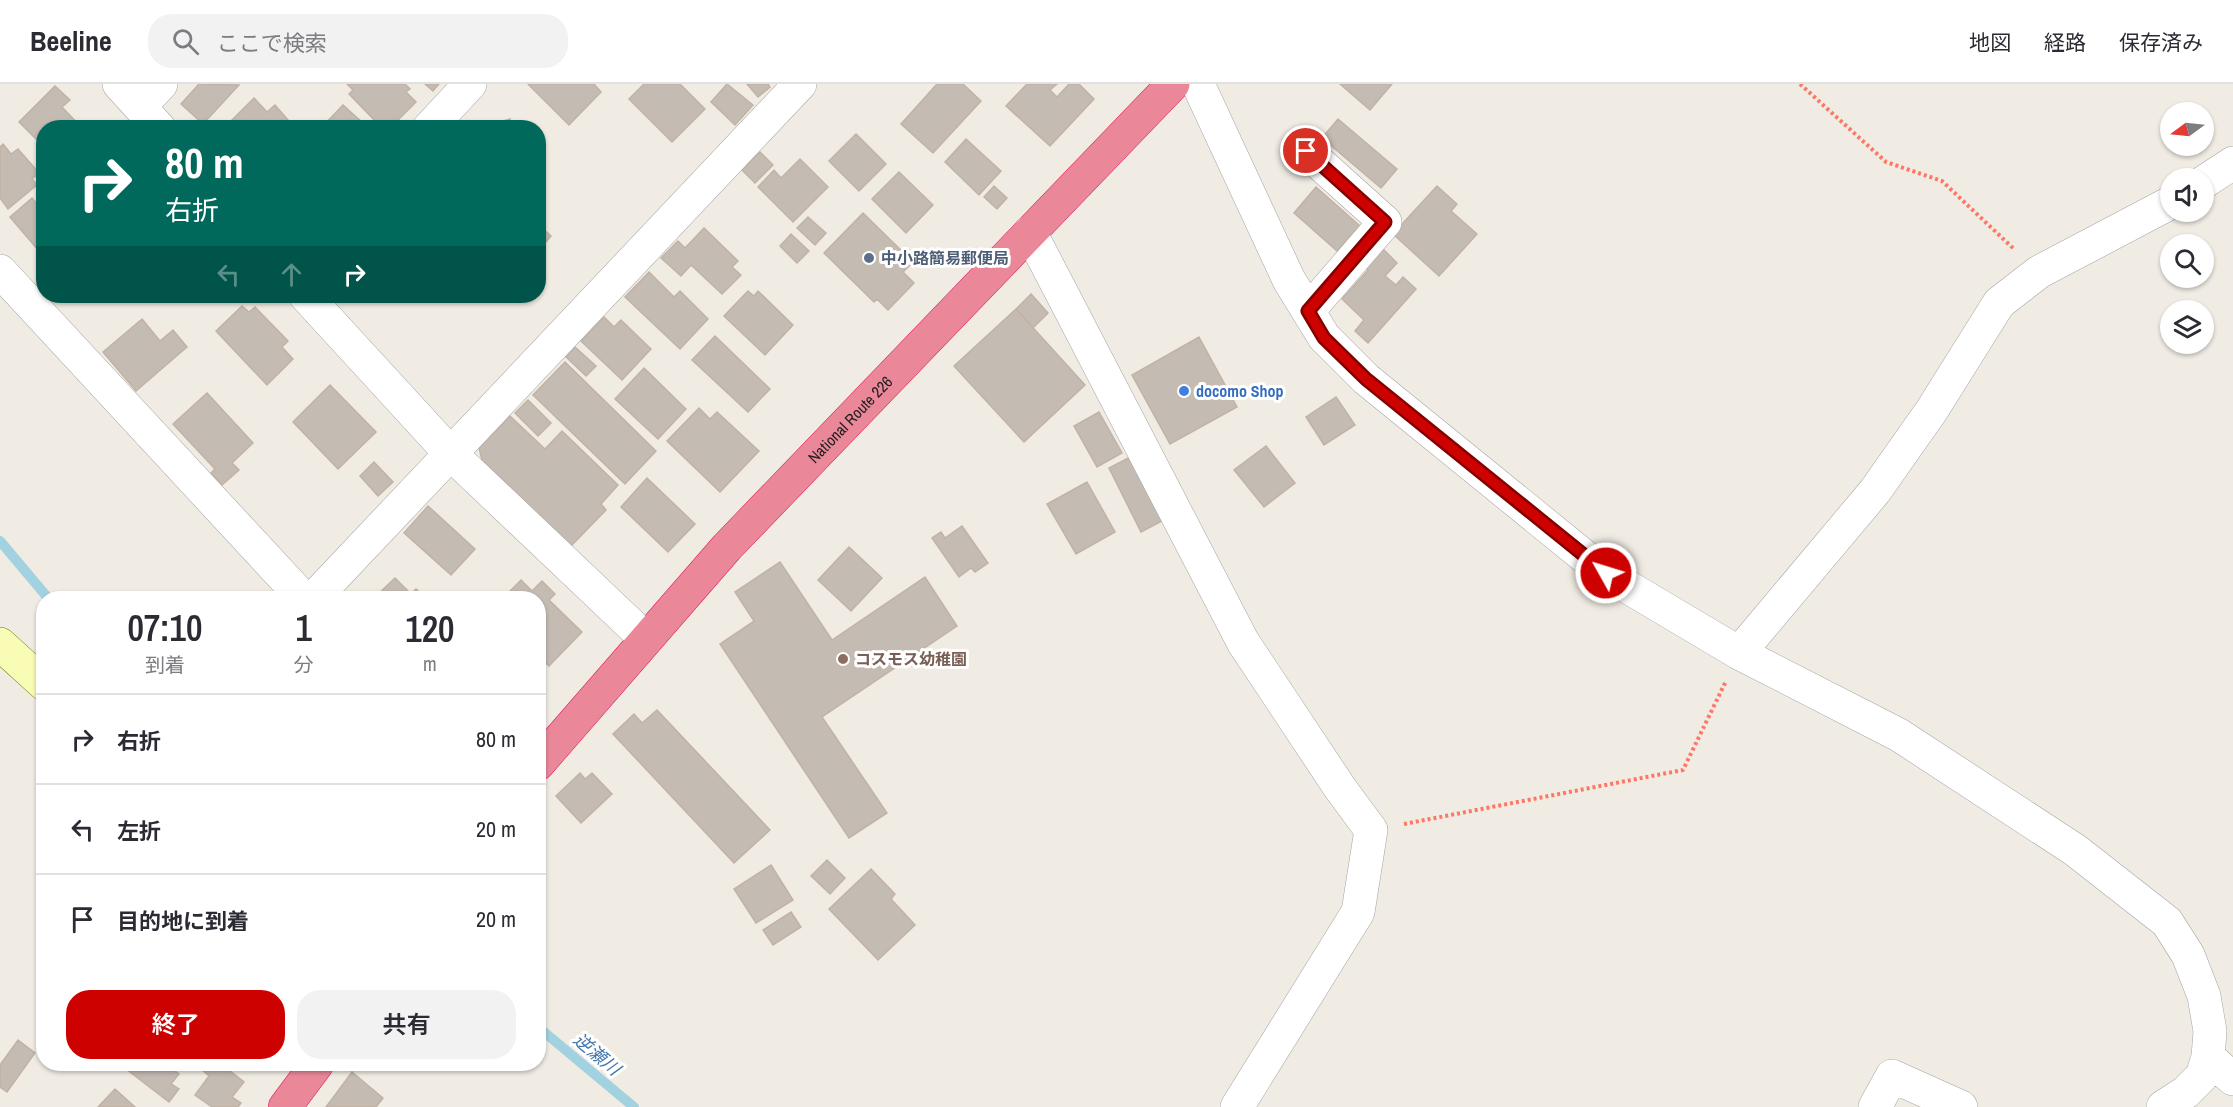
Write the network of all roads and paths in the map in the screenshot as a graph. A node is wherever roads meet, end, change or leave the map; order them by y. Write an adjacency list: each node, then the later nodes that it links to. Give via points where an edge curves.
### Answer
1 (470, 84): 6 (street)
2 (800, 84): 16 (street)
3 (1173, 84): 11 (highway, National Route 226)
4 (1198, 84): 15 (street, via 1289,280)
5 (1800, 84): 13 (path, via 1886,162 1942,181)
6 (436, 120)
7 (1306, 151): 15 (street, via 1385,222)
8 (2233, 163): 9 (street)
9 (2214, 175)
10 (2160, 208): 13 (street)
11 (1029, 232): 19 (highway, National Route 226, via 727,548); 24 (street, via 1243,642)
12 (0, 271): 17 (street)
13 (2038, 272): 21 (street, via 1999,303 1875,491)
14 (312, 303): 16 (street)
15 (1308, 311): 21 (street, via 1324,338 1366,379 1606,573)
16 (451, 454): 18 (street); 19 (street)
17 (297, 591)
18 (321, 591)
19 (646, 639): 23 (highway, National Route 226)
20 (0, 644): 22 (main road)
21 (1739, 653): 24 (path, via 1683,770); 25 (street, via 1899,735 2075,850 2167,922 2188,955 2204,996 2210,1031)
22 (36, 677)
23 (546, 755)
24 (1371, 830): 29 (street, via 1358,912)
25 (2208, 1057): 27 (street); 32 (street, via 2202,1076 2187,1092)
26 (311, 1071): 28 (highway)
27 (2233, 1079)
28 (285, 1107)
29 (1237, 1107)
30 (1875, 1107): 31 (street, via 1892,1076)
31 (1961, 1107)
32 (2163, 1107)

